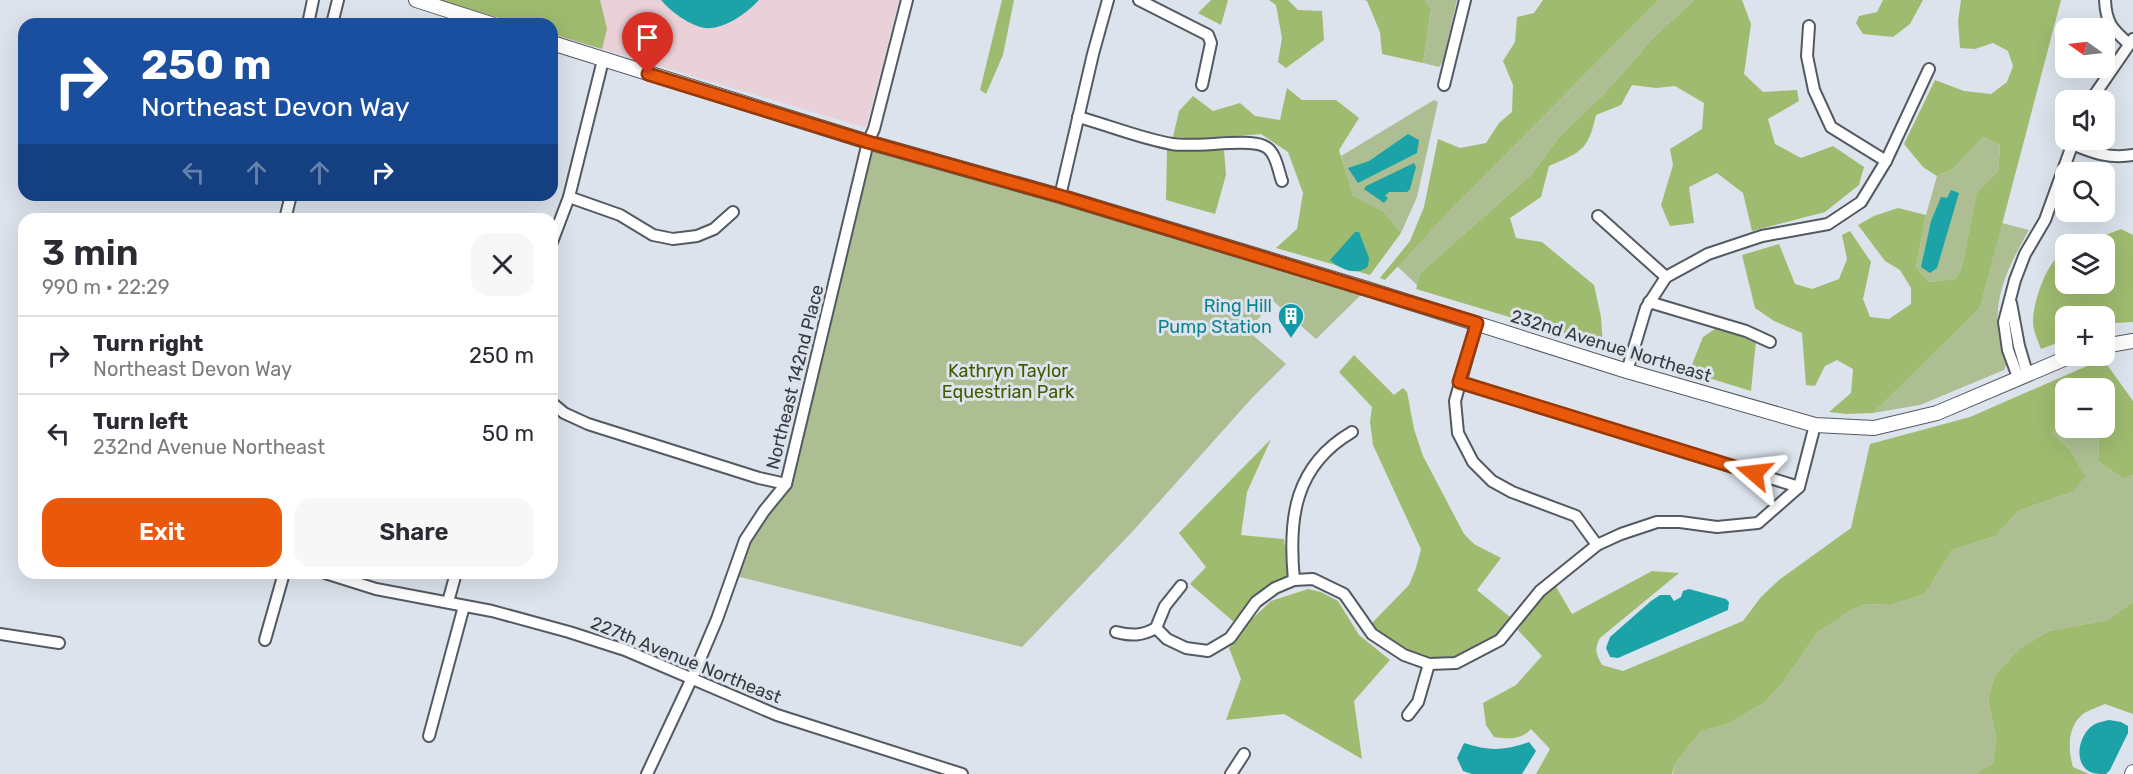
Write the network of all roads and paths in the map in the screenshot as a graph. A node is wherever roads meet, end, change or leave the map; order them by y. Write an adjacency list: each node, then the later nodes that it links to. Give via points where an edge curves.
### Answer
1 (313, 0): 9 (street)
2 (338, 0): 10 (street)
3 (416, 0): 11 (street)
4 (907, 0): 21 (street, Northeast 142nd Place)
5 (1108, 0): 20 (street)
6 (1139, 0): 17 (street, via 1208,35 1211,43)
7 (1465, 0): 18 (street)
8 (2105, 0): 13 (street, via 2106,17 2113,30)
9 (309, 18)
10 (334, 18)
11 (472, 18)
12 (1809, 26): 25 (street, via 1808,56 1814,90 1831,127)
13 (2131, 41): 19 (street)
14 (558, 46): 15 (street, 232nd Avenue Northeast)
15 (603, 60): 21 (street, 232nd Avenue Northeast); 28 (street)
16 (1929, 69): 25 (street)
17 (1202, 85)
18 (1444, 85)
19 (2098, 90)
20 (1078, 117): 26 (street, via 1171,144 1263,146 1272,152); 27 (street)
21 (868, 142): 27 (street, 232nd Avenue Northeast); 45 (street, Northeast 142nd Place)
22 (2070, 150): 40 (street, via 2045,220 2025,254 2010,300)
23 (2088, 150): 24 (street, via 2118,158)
24 (2133, 155)
25 (1886, 161): 32 (street, via 1861,202 1828,224 1762,236 1708,254)
26 (1282, 182)
27 (1060, 196): 34 (street, 232nd Avenue Northeast)
28 (569, 197): 29 (street, via 620,215 653,235 673,240 714,229); 31 (street)
29 (733, 212)
30 (1598, 216): 32 (street)
31 (558, 226)
32 (1666, 277): 33 (street)
33 (1649, 302): 36 (street); 39 (street)
34 (1477, 323): 39 (street, 232nd Avenue Northeast); 41 (street)
35 (2133, 341): 37 (street)
36 (1770, 342)
37 (2115, 344)
38 (2055, 363): 40 (street, 232nd Avenue Northeast)
39 (1627, 371): 43 (street, 232nd Avenue Northeast)
40 (2023, 375): 43 (street, 232nd Avenue Northeast, via 1937,412 1874,428)
41 (1459, 382): 46 (street); 47 (street, via 1455,401 1458,433 1473,462 1492,481 1512,492 1576,516)
42 (558, 408): 45 (street, via 588,424)
43 (1815, 425): 46 (street)
44 (1352, 432): 51 (street, via 1334,442 1312,466 1295,506 1291,545)
45 (786, 484): 61 (street, Northeast 142nd Place, via 745,540)
46 (1799, 488): 47 (street, via 1758,523 1717,527 1657,522)
47 (1597, 545): 60 (street, via 1540,591 1500,640 1456,663)
48 (283, 579): 58 (street)
49 (344, 579): 53 (street, 227th Avenue Northeast)
50 (454, 579): 53 (street)
51 (1294, 580): 55 (street, via 1256,602 1230,638 1208,651 1186,648 1167,639); 60 (street, via 1313,579 1344,594 1372,634 1404,655)
52 (1181, 586): 55 (street, via 1165,606)
53 (448, 602): 54 (street, 227th Avenue Northeast)
54 (464, 606): 61 (street, 227th Avenue Northeast, via 578,635); 63 (street)
55 (1156, 628): 56 (street, via 1145,634)
56 (1116, 632)
57 (0, 634): 59 (street)
58 (265, 640)
59 (59, 643)
60 (1429, 664): 62 (street, via 1418,702)
61 (692, 678): 65 (street, Northeast 142nd Place); 66 (street, 227th Avenue Northeast, via 777,715)
62 (1408, 715)
63 (429, 736)
64 (1244, 754): 67 (street)
65 (647, 774)
66 (962, 774)
67 (1231, 774)

